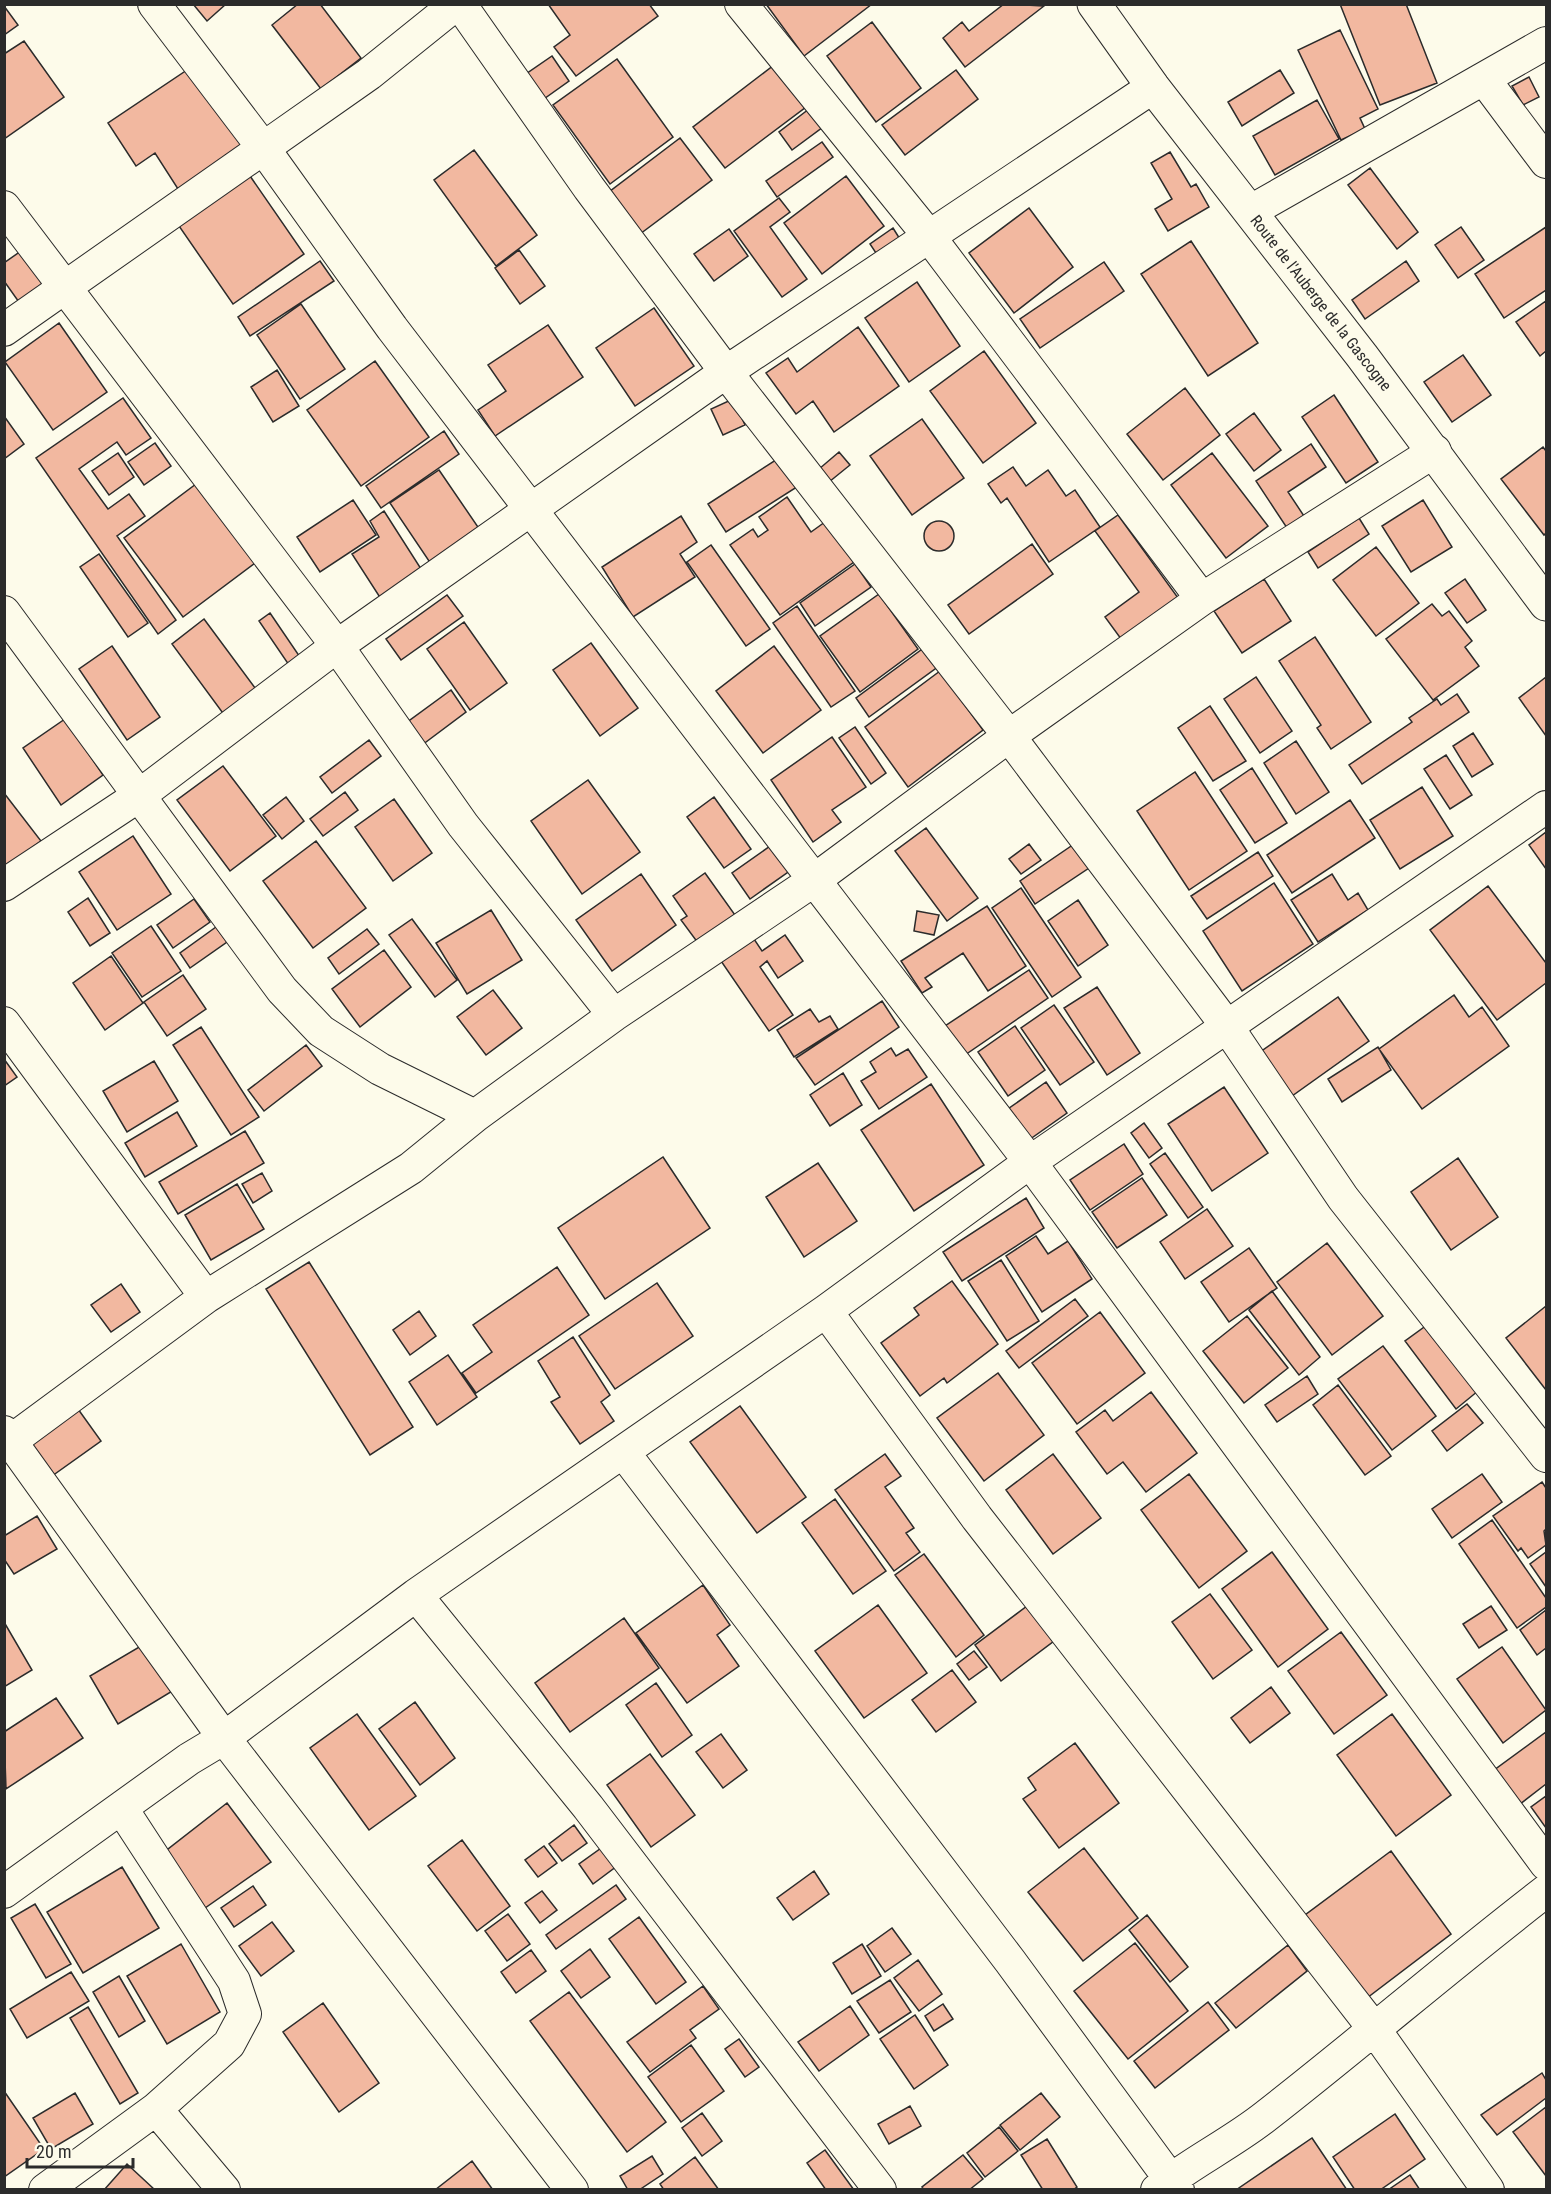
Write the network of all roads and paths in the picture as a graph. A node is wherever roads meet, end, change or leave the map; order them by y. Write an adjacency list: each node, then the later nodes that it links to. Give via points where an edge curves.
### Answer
1 (154, 4): 8 (street)
2 (458, 4): 8 (street); 15 (street)
3 (741, 4): 12 (street)
4 (1094, 4): 7 (street, Route de l'Auberge de la Gascogne)
5 (1546, 43): 6 (street)
6 (1484, 79): 9 (street); 11 (street)
7 (1153, 87): 11 (street, Route de l'Auberge de la Gascogne); 12 (street)
8 (264, 149): 13 (street); 17 (street, via 392,328)
9 (1546, 162)
10 (4, 207): 13 (street)
11 (1251, 211): 16 (street, Route de l'Auberge de la Gascogne)
12 (928, 235): 15 (street); 18 (street)
13 (65, 289): 14 (street); 21 (street)
14 (4, 330)
15 (726, 372): 17 (street); 22 (street)
16 (1435, 451): 18 (street); 19 (street, Route de l'Auberge de la Gascogne)
17 (530, 509): 21 (street); 25 (street)
18 (1202, 599): 22 (street)
19 (1546, 604)
20 (4, 612): 23 (street)
21 (337, 646): 23 (street); 27 (street, via 464,825)
22 (1009, 736): 25 (street); 29 (street)
23 (140, 795): 26 (street); 30 (street, via 282,990 321,1031 380,1069)
24 (1546, 807): 29 (street)
25 (813, 881): 27 (street); 31 (street)
26 (4, 885)
27 (614, 1015): 30 (street)
28 (4, 1023): 32 (street)
29 (1226, 1025): 31 (street); 36 (street, via 1343,1198)
30 (475, 1116): 32 (street, via 411,1168)
31 (1030, 1162): 33 (street); 40 (street)
32 (206, 1297): 34 (street)
33 (826, 1311): 35 (street); 43 (street, via 977,1518)
34 (7, 1440): 38 (street)
35 (624, 1453): 37 (street); 45 (street, via 1010,1961)
36 (1546, 1456)
37 (416, 1595): 38 (street); 49 (street, via 588,1807)
38 (224, 1738): 39 (street); 48 (street)
39 (122, 1809): 41 (street); 44 (street, via 234,1981 245,2014 229,2044)
40 (1546, 1864)
41 (9, 1879)
42 (1546, 1891): 43 (street, via 1453,1963)
43 (1375, 2031): 45 (street); 50 (street)
44 (156, 2109): 46 (street); 47 (street)
45 (1168, 2186)
46 (45, 2190)
47 (225, 2190)
48 (572, 2190)
49 (880, 2190)
50 (1488, 2190)

